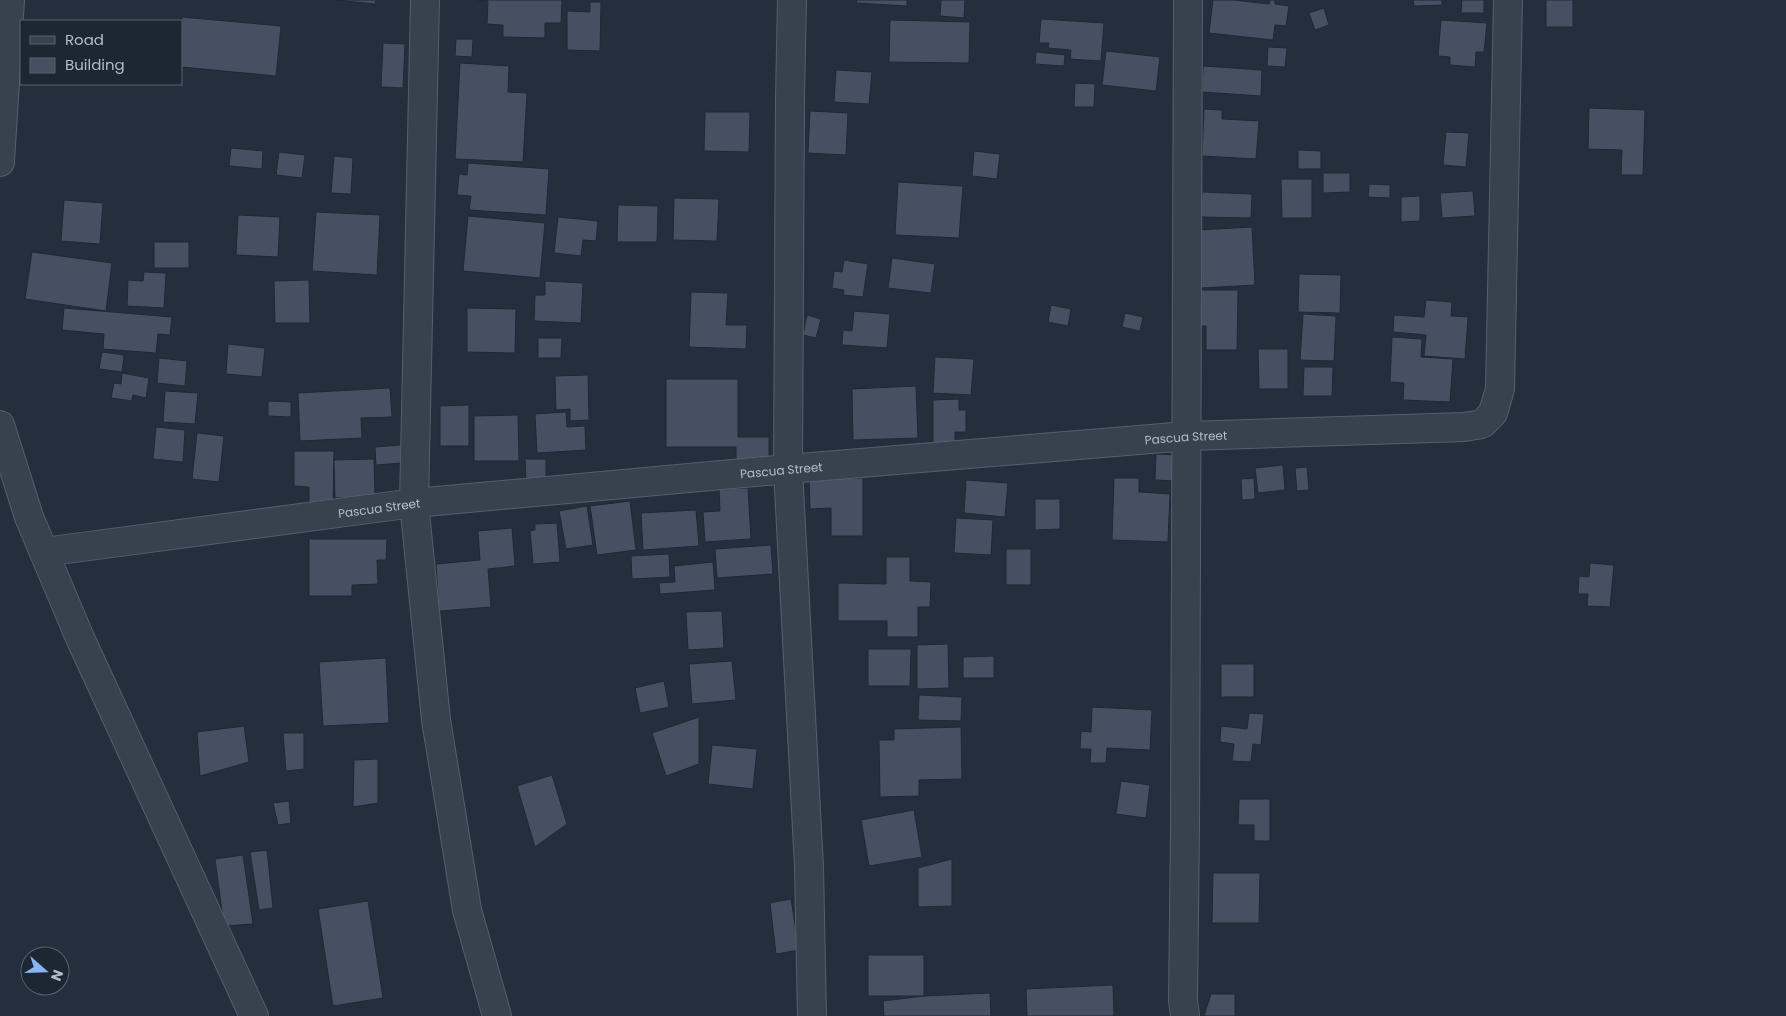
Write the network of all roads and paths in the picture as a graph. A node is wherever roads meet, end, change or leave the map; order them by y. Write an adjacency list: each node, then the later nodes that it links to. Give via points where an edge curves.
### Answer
1 (10, 0): 6 (street)
2 (425, 0): 10 (street)
3 (792, 0): 9 (street)
4 (1188, 0): 8 (street)
5 (1508, 0): 8 (street, Pascua Street, via 1500,389 1493,413 1482,424 1464,427)
6 (0, 162)
7 (0, 425): 11 (street)
8 (1187, 436): 9 (street, Pascua Street); 15 (street)
9 (788, 469): 10 (street, Pascua Street); 14 (street, via 809,866)
10 (414, 504): 11 (street, Pascua Street); 13 (street, via 440,739 467,910)
11 (44, 552): 12 (street, via 80,638)
12 (254, 1016)
13 (497, 1016)
14 (812, 1016)
15 (1184, 1016)

